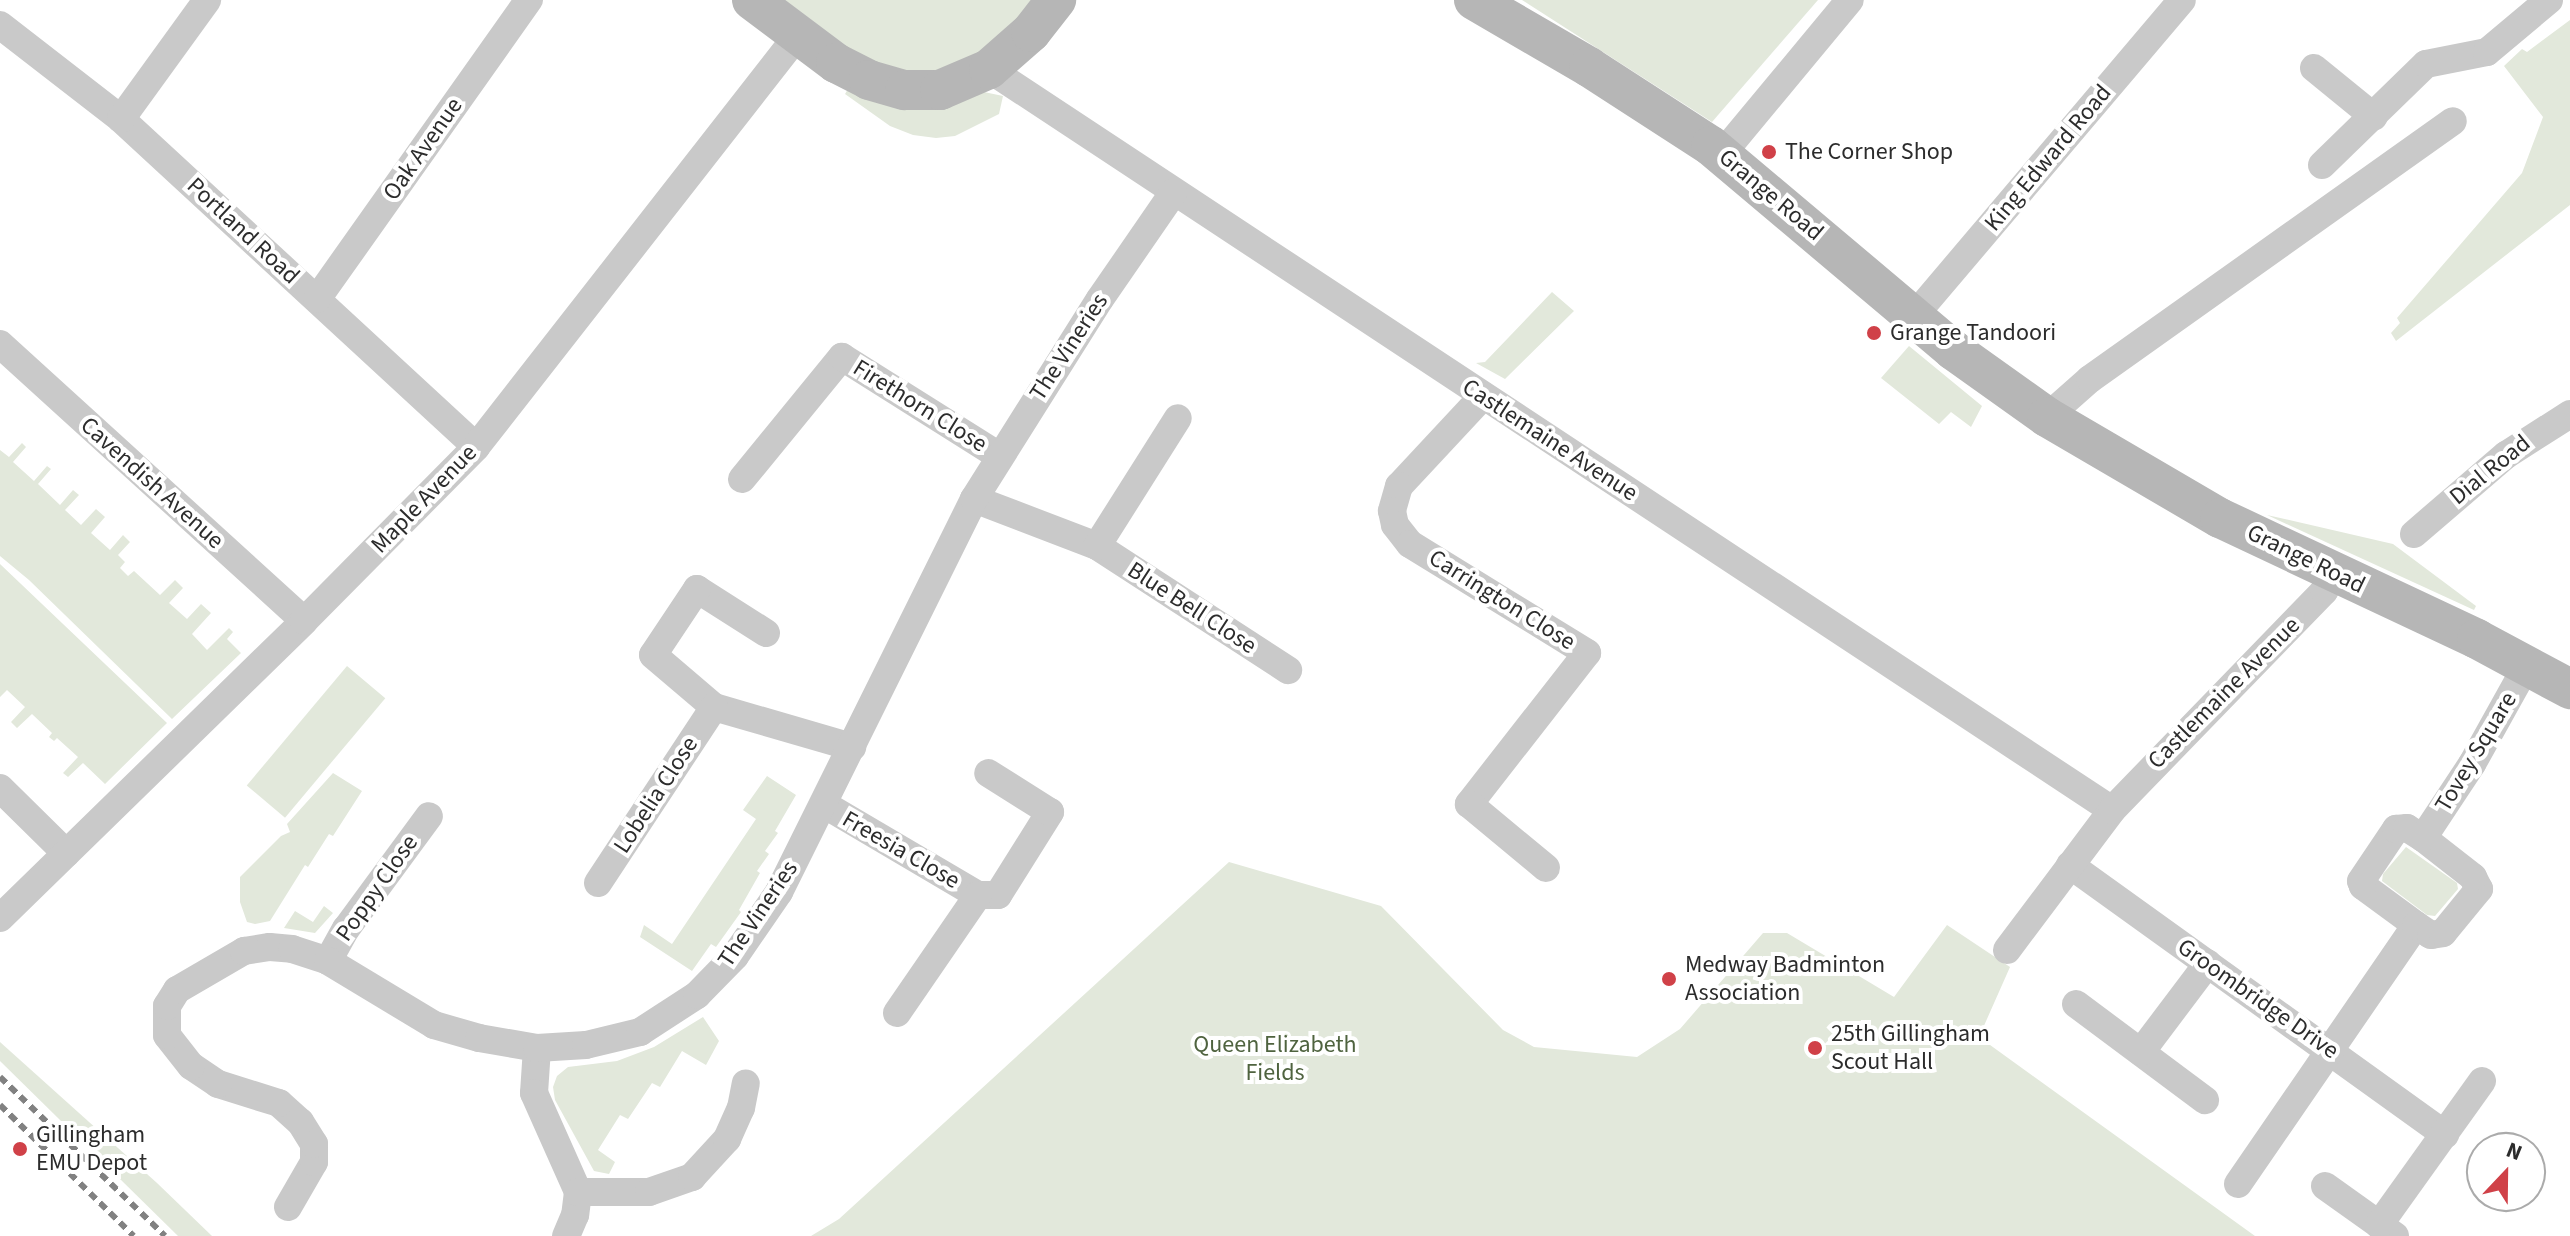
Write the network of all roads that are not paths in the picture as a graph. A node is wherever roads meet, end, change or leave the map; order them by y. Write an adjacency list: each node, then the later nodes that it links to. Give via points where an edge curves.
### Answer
1 (207, 0): 14 (street)
2 (529, 0): 19 (street, Oak Avenue)
3 (752, 0): 10 (street)
4 (1056, 0): 12 (street, via 1031,32)
5 (1474, 0): 16 (street, Grange Road)
6 (1850, 0): 16 (street)
7 (2182, 0): 20 (street, King Edward Road)
8 (2549, 0): 13 (street, via 2487,52 2426,64)
9 (0, 25): 14 (street, Portland Road)
10 (798, 35): 12 (street, via 869,80 905,90 940,90); 26 (street, Maple Avenue)
11 (2314, 68): 13 (street)
12 (989, 69): 18 (street, Castlemaine Avenue)
13 (2374, 117): 17 (street)
14 (121, 119): 19 (street, Portland Road)
15 (2453, 121): 24 (street, via 2090,379)
16 (1722, 154): 20 (street, Grange Road)
17 (2322, 165)
18 (1173, 193): 22 (street, Castlemaine Avenue); 27 (street, The Vineries)
19 (317, 299): 26 (street, Portland Road)
20 (1914, 316): 24 (street, Grange Road)
21 (0, 344): 33 (street, Cavendish Avenue)
22 (1483, 396): 43 (street, Castlemaine Avenue); 48 (street, Carrington Close, via 1399,486 1392,511 1395,525 1410,544 1587,653 1469,804)
23 (2570, 414): 30 (street, Dial Road, via 2518,445)
24 (2047, 417): 32 (street, Grange Road, via 2220,518)
25 (1178, 418): 31 (street)
26 (476, 447): 33 (street, Maple Avenue)
27 (999, 456): 28 (street, Firethorn Close, via 842,357); 29 (street, The Vineries)
28 (742, 479)
29 (974, 499): 31 (street, Blue Bell Close); 39 (street, The Vineries)
30 (2414, 534)
31 (1097, 546): 36 (street, Blue Bell Close)
32 (2334, 575): 35 (street, Grange Road); 43 (street, Castlemaine Avenue)
33 (304, 621): 46 (street, Maple Avenue)
34 (766, 633): 38 (street, via 697,589 653,655)
35 (2527, 665): 37 (street, Grange Road); 45 (street, Tovey Square)
36 (1288, 670)
37 (2570, 689)
38 (714, 707): 39 (street); 49 (street, Lobelia Close)
39 (852, 747): 42 (street, The Vineries)
40 (988, 773): 50 (street, Freesia Close, via 1050,812 998,895)
41 (0, 788): 46 (street)
42 (825, 805): 50 (street, Freesia Close); 58 (street, The Vineries, via 779,892 735,956 697,995 640,1032 586,1045)
43 (2112, 810): 47 (street, Castlemaine Avenue)
44 (429, 816): 54 (street, Poppy Close)
45 (2423, 838): 52 (street, Tovey Square, via 2407,828 2396,829 2361,881); 52 (street, Tovey Square, via 2479,887 2443,933 2431,935)
46 (66, 853): 51 (street, Maple Avenue)
47 (2070, 865): 53 (street, Castlemaine Avenue); 55 (street, Groombridge Drive)
48 (1546, 868)
49 (598, 883)
50 (978, 895): 57 (street, Freesia Close)
51 (0, 918)
52 (2416, 925): 59 (street)
53 (2007, 950)
54 (328, 961): 58 (street, The Vineries, via 434,1025); 68 (street, The Vineries, via 292,949 244,951 177,990 165,1017 167,1035 191,1066 218,1084 279,1103 309,1134 314,1162)
55 (2208, 963): 59 (street, Groombridge Drive); 60 (street)
56 (2076, 1004): 60 (street)
57 (897, 1013)
58 (537, 1048): 67 (street, via 534,1093)
59 (2329, 1048): 64 (street, Groombridge Drive); 65 (street)
60 (2141, 1052): 63 (street)
61 (2482, 1081): 64 (street)
62 (746, 1083): 67 (street, via 727,1139 692,1177 649,1192)
63 (2205, 1100)
64 (2445, 1134): 69 (street, via 2398,1197)
65 (2238, 1184)
66 (2325, 1186): 69 (street)
67 (578, 1192): 70 (street)
68 (288, 1207)
69 (2387, 1230)
70 (566, 1236)

